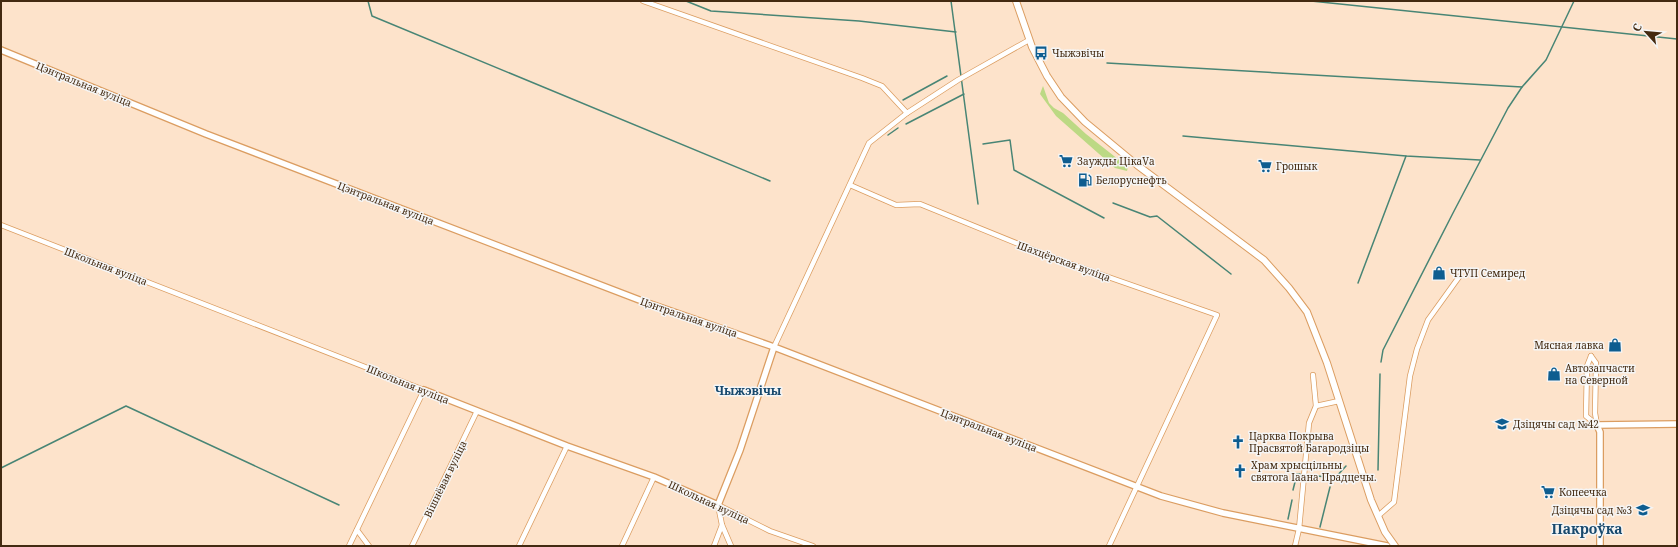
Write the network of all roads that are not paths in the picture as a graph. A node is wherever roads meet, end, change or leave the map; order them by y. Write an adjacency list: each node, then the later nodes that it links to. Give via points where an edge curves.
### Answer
1 (643, 1): 5 (street, via 882,86 892,94)
2 (1016, 1): 3 (main road)
3 (1029, 40): 5 (street); 12 (main road, via 1047,76 1085,122 1137,165 1264,260 1289,288 1307,312)
4 (1, 50): 9 (street, Цэнтральная вуліца, via 258,154 642,301)
5 (906, 113): 6 (street, via 869,143)
6 (850, 185): 9 (street); 19 (street, Шахцёрская вуліца, via 896,205 920,204 1048,256 1218,314)
7 (1, 225): 11 (street, Школьная вуліца)
8 (1459, 277): 21 (street, via 1428,320 1417,349 1410,374 1394,502)
9 (774, 347): 19 (street, Цэнтральная вуліца); 20 (street, via 740,450)
10 (1313, 375): 13 (street)
11 (424, 390): 14 (street, Школьная вуліца); 24 (street)
12 (1339, 401): 13 (street); 21 (main road)
13 (1316, 406): 23 (street, via 1309,424)
14 (477, 411): 17 (street, Школьная вуліца); 27 (street, Вішнёвая вуліца)
15 (1677, 424): 16 (street)
16 (1597, 425): 16 (street, via 1596,363 1591,356 1587,366 1586,416); 37 (street, via 1600,432)
17 (567, 446): 18 (street, Школьная вуліца); 28 (street)
18 (654, 477): 20 (street, Школьная вуліца); 29 (street)
19 (1137, 487): 23 (street, Цэнтральная вуліца, via 1223,513); 33 (street)
20 (718, 505): 22 (street); 32 (street, Школьная вуліца, via 770,531)
21 (1378, 516): 36 (main road)
22 (722, 524): 30 (street); 31 (street)
23 (1299, 529): 34 (street); 35 (street, Цэнтральная вуліца)
24 (357, 530): 25 (street); 26 (street)
25 (349, 546)
26 (369, 546)
27 (412, 546)
28 (519, 546)
29 (622, 546)
30 (714, 546)
31 (731, 546)
32 (813, 546)
33 (1109, 546)
34 (1294, 546)
35 (1387, 546)
36 (1395, 546)
37 (1600, 546)

